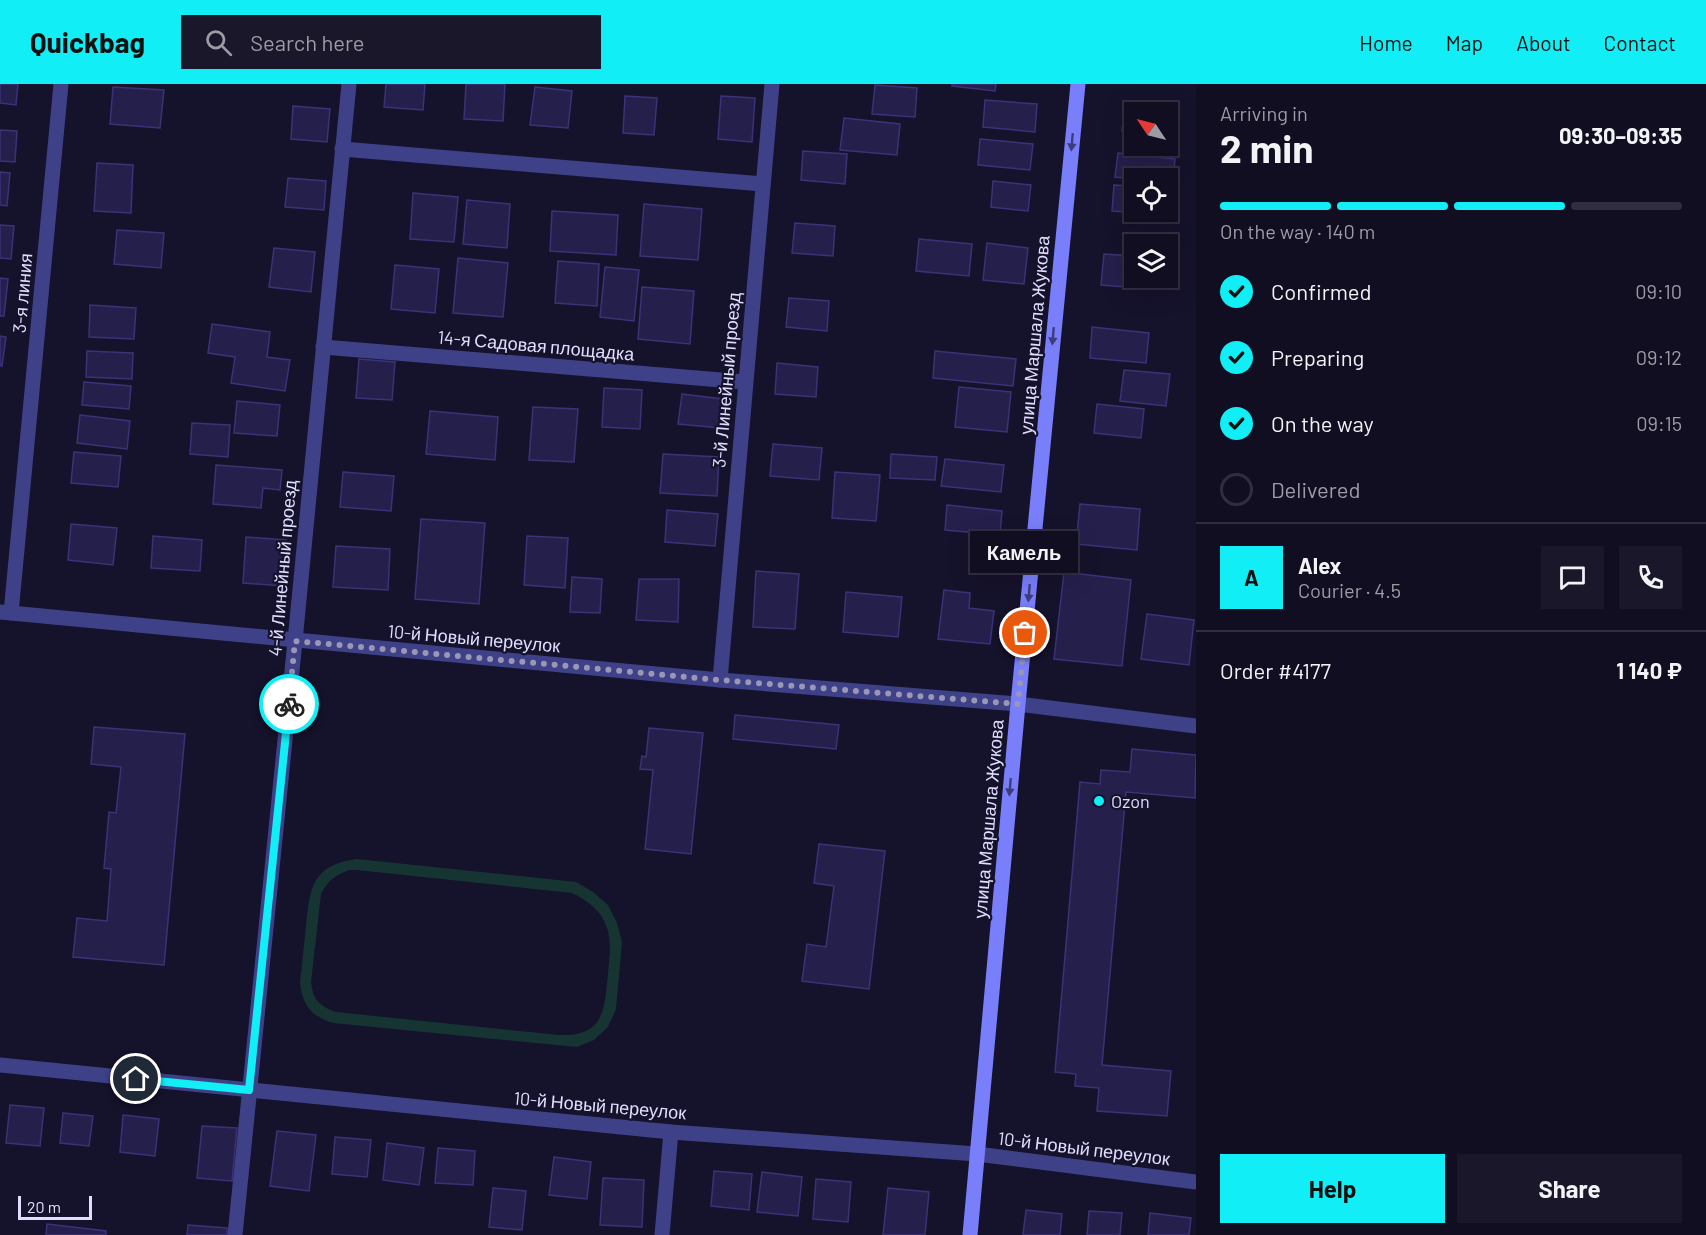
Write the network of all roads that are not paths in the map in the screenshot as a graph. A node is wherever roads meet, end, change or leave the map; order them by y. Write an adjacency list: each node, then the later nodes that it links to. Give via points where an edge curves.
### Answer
1 (61, 84): 9 (street, 3-я линия)
2 (349, 84): 5 (street, 4-й Линейный проезд)
3 (772, 84): 6 (street, 3-й Линейный проезд)
4 (1078, 84): 12 (main road, улица Маршала Жукова, one-way to 12)
5 (342, 149): 6 (street); 7 (street, 4-й Линейный проезд)
6 (763, 184): 8 (street, 3-й Линейный проезд)
7 (323, 347): 8 (street, 14-я Садовая площадка); 10 (street, 4-й Линейный проезд)
8 (745, 382): 11 (street, 3-й Линейный проезд)
9 (5, 613): 10 (street, 10-й Новый переулок)
10 (295, 641): 11 (street, 10-й Новый переулок); 15 (street, 4-й Линейный проезд)
11 (720, 680): 12 (street, 10-й Новый переулок)
12 (1018, 704): 13 (street, 10-й Новый переулок); 17 (main road, улица Маршала Жукова, one-way to 17)
13 (1196, 726)
14 (0, 1065): 15 (street, 10-й Новый переулок)
15 (249, 1090): 16 (street, 10-й Новый переулок); 19 (street, 4-й Линейный проезд)
16 (671, 1132): 17 (street, 10-й Новый переулок); 20 (street)
17 (977, 1154): 18 (street, 10-й Новый переулок); 21 (main road, улица Маршала Жукова)
18 (1196, 1182)
19 (235, 1235)
20 (662, 1235)
21 (970, 1235)

